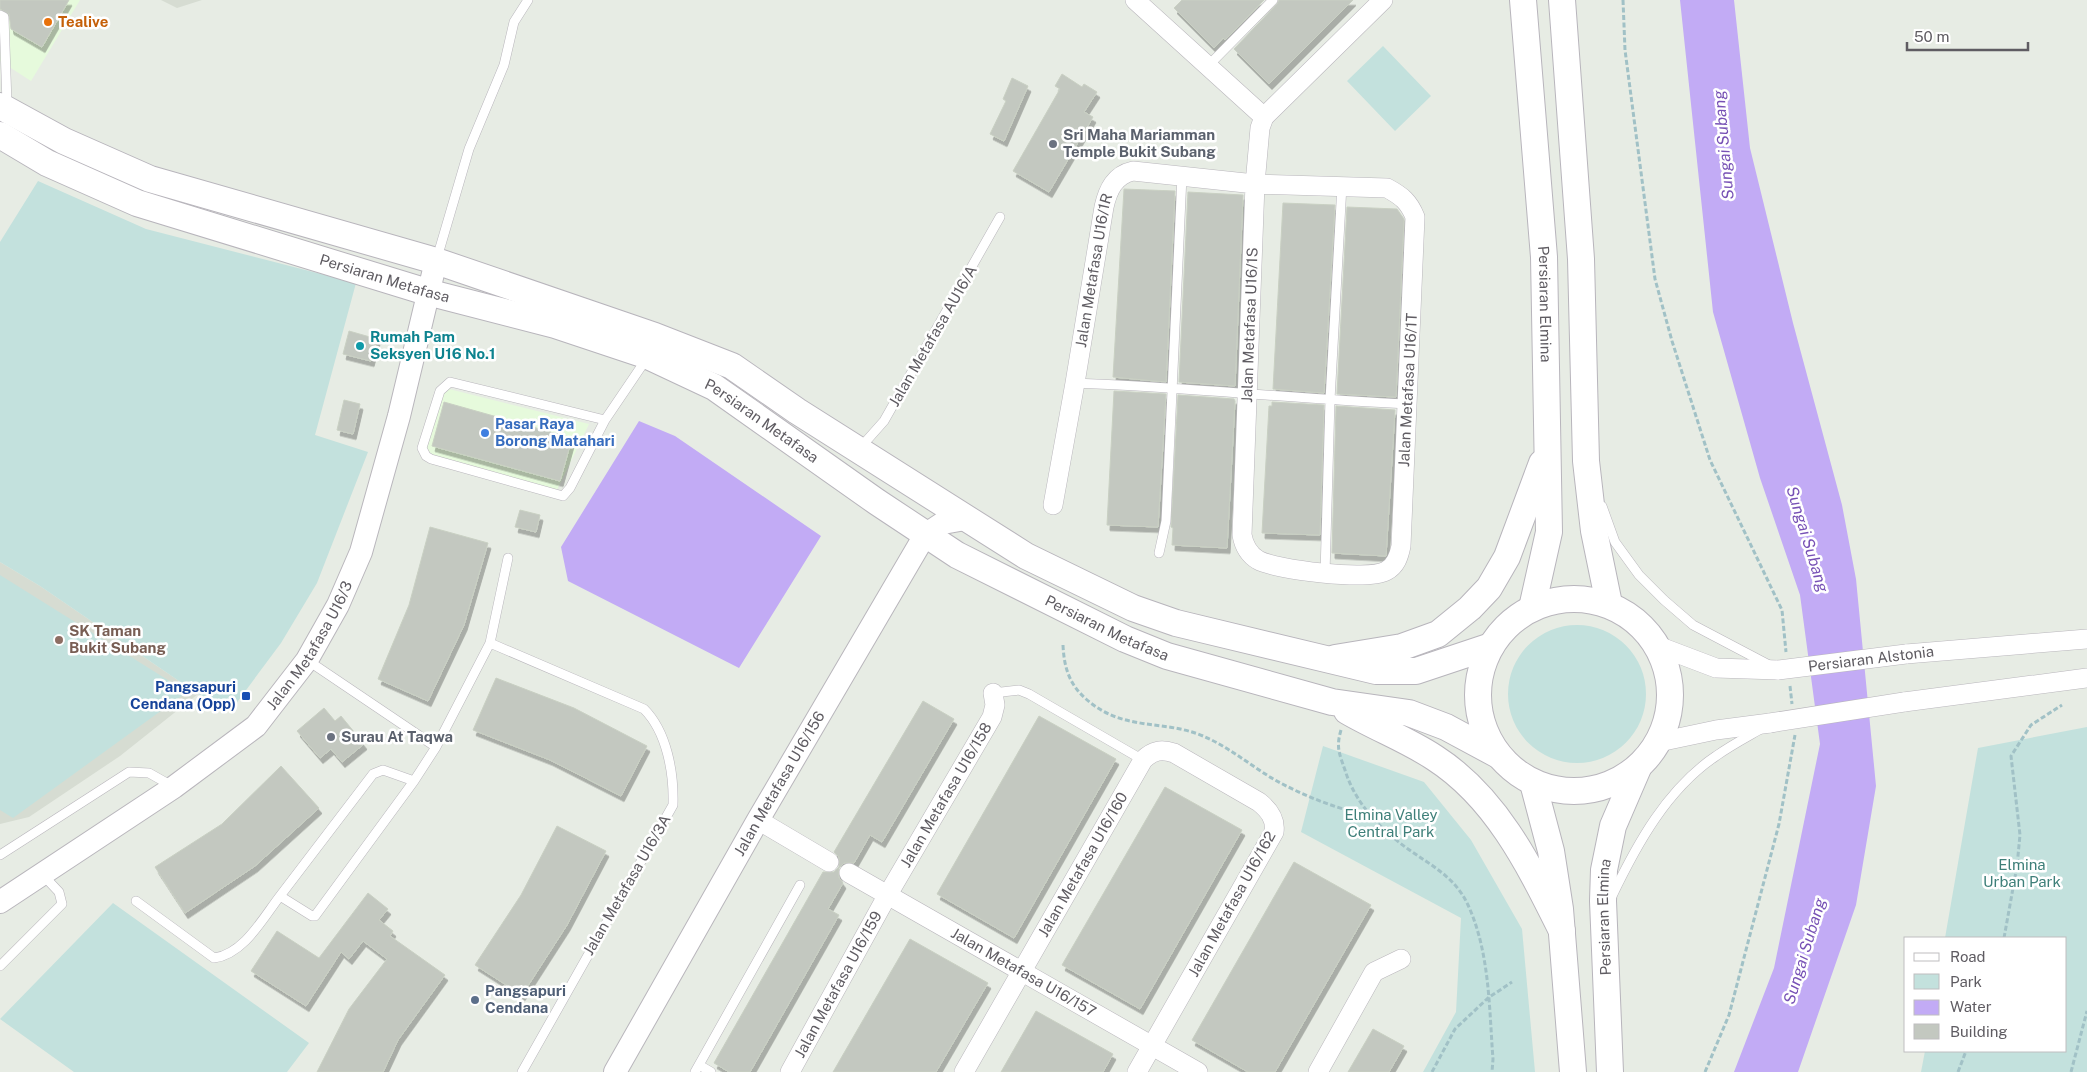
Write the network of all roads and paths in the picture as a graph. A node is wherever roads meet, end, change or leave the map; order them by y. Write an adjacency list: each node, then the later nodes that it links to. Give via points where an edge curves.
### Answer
1 (528, 0): 16 (lane, via 514,22 504,65 469,149)
2 (1273, 0): 9 (lane)
3 (1383, 0): 11 (street)
4 (1523, 0): 25 (main road, Persiaran Elmina, via 1544,257)
5 (1562, 0): 27 (main road, via 1581,259)
6 (1622, 0): 45 (path, via 1625,50 1655,278 1710,460 1782,610)
7 (1147, 4): 9 (street)
8 (0, 15): 10 (lane, via 4,17)
9 (1208, 66): 11 (street)
10 (2, 117): 16 (main road, Persiaran Metafasa, via 150,180); 17 (main road, Persiaran Metafasa, via 47,163 137,203)
11 (1264, 117): 13 (street, Jalan Metafasa U16/1S)
12 (1182, 176): 13 (street, Jalan Metafasa U16/1R); 19 (street, Jalan Metafasa U16/1R, via 1133,170 1122,173 1107,193); 20 (lane)
13 (1255, 184): 14 (street, Jalan Metafasa U16/1T); 21 (street, Jalan Metafasa U16/1S)
14 (1342, 185): 22 (lane); 23 (street, Jalan Metafasa U16/1T, via 1387,188 1410,204 1415,217)
15 (1000, 217): 26 (lane, Jalan Metafasa AU16/A, via 884,421)
16 (436, 261): 17 (street, Jalan Metafasa U16/3); 26 (main road, Persiaran Metafasa, via 656,336 732,366)
17 (427, 292): 18 (main road, Persiaran Metafasa, via 555,325); 43 (street, Jalan Metafasa U16/3, via 399,416 361,552 338,605)
18 (648, 356): 24 (lane); 31 (main road, Persiaran Metafasa, via 714,387)
19 (1076, 384): 20 (lane); 29 (street, Jalan Metafasa U16/1R)
20 (1172, 387): 21 (lane); 33 (lane, via 1166,522)
21 (1248, 394): 22 (lane); 32 (street, Jalan Metafasa U16/1S)
22 (1330, 400): 23 (lane); 35 (lane)
23 (1407, 404): 35 (street, Jalan Metafasa U16/1T, via 1400,546 1395,564 1377,574)
24 (605, 420): 24 (lane, via 450,382 440,391 422,448 431,459 563,496)
25 (1548, 446): 37 (main road, Persiaran Elmina, via 1550,532); 44 (main road, via 1507,557 1490,588 1470,608 1438,634 1402,647)
26 (858, 450): 28 (main road, Persiaran Metafasa)
27 (1587, 466): 36 (main road, via 1594,531); 45 (lane, via 1616,542 1639,576 1693,625)
28 (926, 493): 30 (main road, Persiaran Metafasa); 31 (street, via 930,514)
29 (1053, 505)
30 (964, 519): 31 (street, Jalan Metafasa U16/156, via 943,523); 44 (main road, Persiaran Metafasa, via 1026,556 1133,608 1176,623)
31 (925, 535): 50 (main road, Persiaran Metafasa, via 1021,588 1167,656); 62 (street, Jalan Metafasa U16/156)
32 (1242, 535): 35 (street, Jalan Metafasa U16/1T, via 1249,553 1266,564)
33 (1159, 553)
34 (508, 558): 39 (lane)
35 (1325, 574)
36 (1609, 604): 37 (main road, via 1583,598 1557,600); 42 (main road, via 1637,621)
37 (1532, 608): 41 (main road, via 1509,624)
38 (2087, 639): 45 (street, Persiaran Alstonia, bridge, via 1906,654)
39 (490, 643): 54 (lane); 84 (lane, Jalan Metafasa U16/3A, via 644,709 656,721 674,780 673,805)
40 (1062, 645): 61 (path, via 1067,674 1074,687 1086,700 1112,716 1203,736 1298,792)
41 (1491, 646): 44 (main road, Persiaran Metafasa, via 1416,671 1376,671); 55 (main road, via 1480,673 1478,704 1486,736)
42 (1658, 646): 45 (street, Persiaran Alstonia, via 1716,668); 53 (main road, via 1670,677 1670,710)
43 (307, 660): 54 (lane); 60 (street, Jalan Metafasa U16/3, via 256,726)
44 (1325, 660)
45 (1785, 669): 49 (path)
46 (2087, 678): 51 (street, bridge)
47 (993, 693): 56 (lane, via 1019,690 1029,694); 69 (street, Jalan Metafasa U16/158, via 992,717)
48 (2062, 705): 74 (path, via 2031,725 2012,756 2020,834)
49 (1792, 709)
50 (1337, 712): 55 (main road, Persiaran Metafasa, via 1409,713 1446,727); 61 (path, via 1337,745 1347,778); 73 (main road, via 1436,758 1471,788 1505,825)
51 (1770, 723): 53 (street); 72 (lane, via 1715,756 1680,786 1653,821)
52 (1794, 728): 96 (path, via 1795,738 1779,824 1729,1015)
53 (1659, 742): 57 (main road)
54 (436, 747): 58 (lane)
55 (1498, 755): 59 (main road)
56 (1144, 760): 77 (street, Jalan Metafasa U16/160); 81 (street, Jalan Metafasa U16/162, via 1156,751 1174,753 1259,802 1276,822 1274,832)
57 (1638, 768): 59 (main road, via 1610,785 1584,792 1558,791); 72 (main road, Persiaran Elmina, via 1613,826 1604,870)
58 (414, 782): 68 (lane, via 383,770 373,774); 68 (lane, via 315,916)
59 (1533, 783): 73 (main road, via 1551,850)
60 (174, 787): 63 (lane, via 149,773 129,772); 66 (street, Jalan Metafasa U16/3)
61 (1371, 816): 79 (path, via 1387,833 1451,878 1468,904 1480,938)
62 (758, 820): 64 (street); 85 (street, Jalan Metafasa U16/156)
63 (0, 855)
64 (829, 862)
65 (849, 873): 69 (street, Jalan Metafasa U16/157)
66 (42, 874): 71 (street, Jalan Metafasa U16/3); 76 (lane, via 59,892 62,904)
67 (800, 885): 83 (lane)
68 (280, 896): 70 (lane, via 238,949 226,957 214,958)
69 (887, 896): 77 (street, Jalan Metafasa U16/157); 87 (street, Jalan Metafasa U16/159)
70 (136, 901)
71 (0, 902)
72 (1603, 914): 95 (main road, Persiaran Elmina)
73 (1562, 931): 94 (main road)
74 (2004, 937)
75 (1401, 959): 91 (street, via 1374,972)
76 (0, 966)
77 (1021, 970): 81 (street, Jalan Metafasa U16/157); 88 (street, Jalan Metafasa U16/160)
78 (1512, 982): 79 (path)
79 (1488, 998): 92 (path, via 1455,1029); 93 (path)
80 (2087, 1011): 98 (path)
81 (1152, 1046): 89 (street); 90 (street, Jalan Metafasa U16/157)
82 (1966, 1052): 97 (path)
83 (697, 1068): 86 (lane)
84 (522, 1072)
85 (615, 1072)
86 (711, 1072)
87 (790, 1072)
88 (964, 1072)
89 (1137, 1072)
90 (1198, 1072)
91 (1318, 1072)
92 (1432, 1072)
93 (1492, 1072)
94 (1573, 1072)
95 (1610, 1072)
96 (1705, 1072)
97 (1958, 1072)
98 (2071, 1072)

